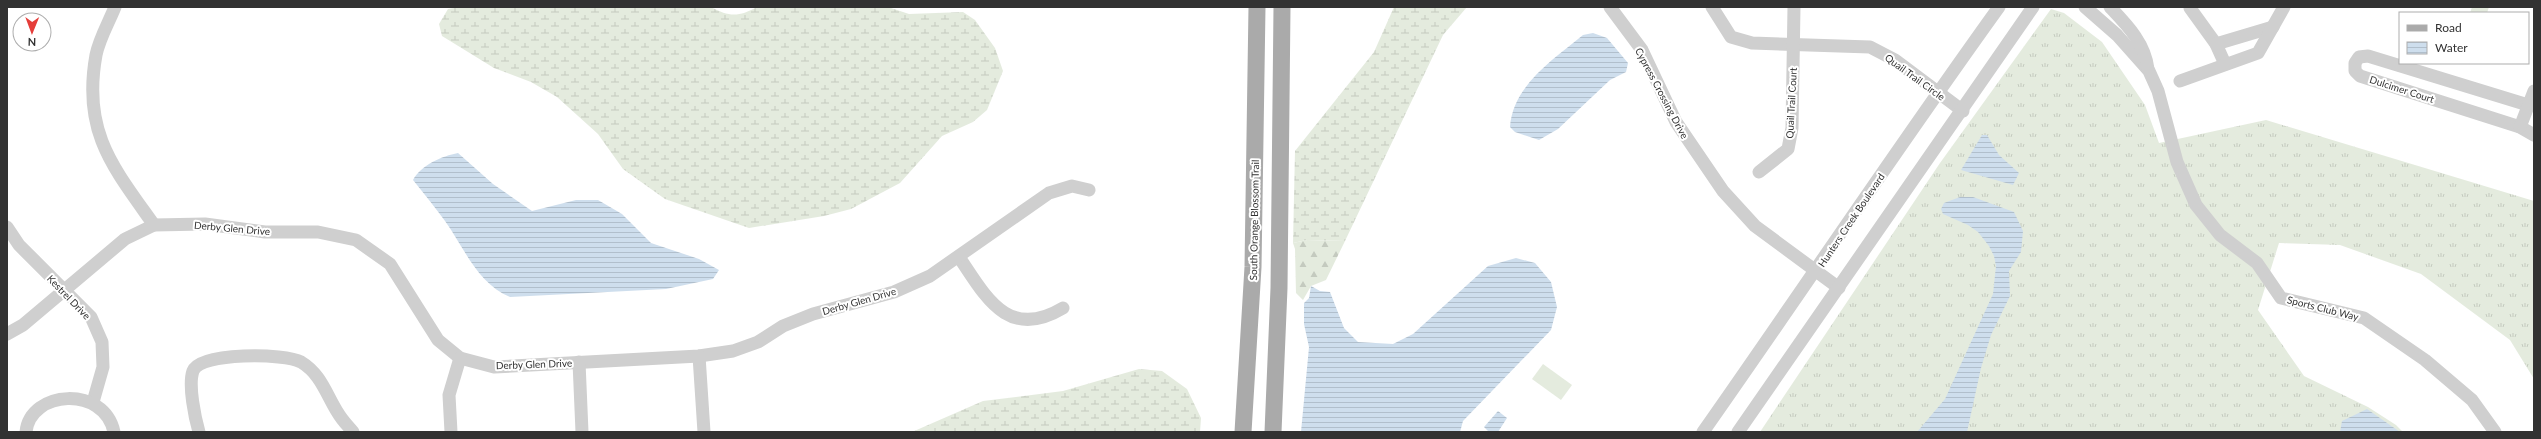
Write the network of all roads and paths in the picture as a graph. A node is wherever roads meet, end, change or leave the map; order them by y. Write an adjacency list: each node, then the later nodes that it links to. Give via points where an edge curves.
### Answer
1 (115, 7): 29 (street, via 96,54 93,85 95,117 111,165)
2 (1257, 7): 48 (main road, South Orange Blossom Trail, via 1253,266)
3 (1282, 7): 49 (main road, via 1279,288)
4 (1610, 7): 32 (street, Cypress Crossing Drive, via 1642,50 1676,122 1722,191 1755,226)
5 (1712, 7): 14 (street, Quail Trail Circle, via 1731,37 1752,43)
6 (1794, 7): 14 (street)
7 (1999, 7): 21 (street, Hunters Creek Boulevard)
8 (2033, 7): 24 (street)
9 (2085, 7): 17 (street, Sports Club Way, via 2117,35)
10 (2110, 7): 17 (street, Sports Club Way, via 2135,36 2147,56)
11 (2284, 7): 13 (street)
12 (2190, 8): 15 (street)
13 (2273, 27): 15 (street); 16 (street, via 2258,53)
14 (1794, 44): 21 (street, Quail Trail Circle, via 1870,47 1895,60); 27 (street, Quail Trail Court, via 1792,128 1788,149)
15 (2216, 44): 16 (street)
16 (2224, 64): 19 (street, via 2210,72)
17 (2149, 71): 52 (street, Sports Club Way, via 2158,91 2177,162 2196,205 2220,235 2257,263 2281,298 2364,318 2426,360 2472,400)
18 (2431, 76): 22 (street); 22 (street, Dulcimer Court, via 2368,56 2359,57 2355,63 2355,71 2360,76); 23 (street, Dulcimer Court)
19 (2180, 82)
20 (2534, 91): 23 (street)
21 (1937, 92): 24 (street, Quail Trail Circle); 32 (street, Hunters Creek Boulevard)
22 (2424, 97): 25 (street, Dulcimer Court)
23 (2528, 106): 25 (street)
24 (1963, 111): 33 (street)
25 (2520, 127): 26 (street, Dulcimer Court)
26 (2534, 135)
27 (1760, 172)
28 (1089, 190): 31 (street, Derby Glen Drive, via 1072,186 1049,193)
29 (154, 225): 34 (street, Derby Glen Drive, via 125,239); 38 (street, Derby Glen Drive, via 205,224 265,232 318,232 356,240 390,264 438,340)
30 (7, 227): 34 (street, Kestrel Drive, via 19,245)
31 (959, 257): 35 (street, via 989,301 1011,316 1048,317); 37 (street, Derby Glen Drive, via 930,276 894,292 814,314 783,326 758,342 733,351)
32 (1815, 273): 33 (street, Cypress Crossing Drive); 50 (street, Hunters Creek Boulevard)
33 (1839, 288): 51 (street)
34 (63, 290): 36 (street, Derby Glen Drive, via 23,325); 40 (street, Kestrel Drive, via 91,318 102,342 103,367)
35 (1063, 308)
36 (7, 334)
37 (699, 356): 39 (street, Derby Glen Drive); 47 (street)
38 (460, 358): 39 (street, Derby Glen Drive, via 494,367); 45 (street, via 449,396)
39 (578, 362): 46 (street)
40 (93, 402): 41 (street, via 74,398 54,401 40,408); 42 (street, via 106,413)
41 (26, 432)
42 (114, 432)
43 (198, 432): 44 (street, via 192,381 193,371 200,363 213,358 278,356 300,361 317,374 338,413)
44 (353, 432)
45 (451, 432)
46 (582, 432)
47 (704, 432)
48 (1243, 432)
49 (1272, 432)
50 (1702, 432)
51 (1738, 432)
52 (2495, 432)

